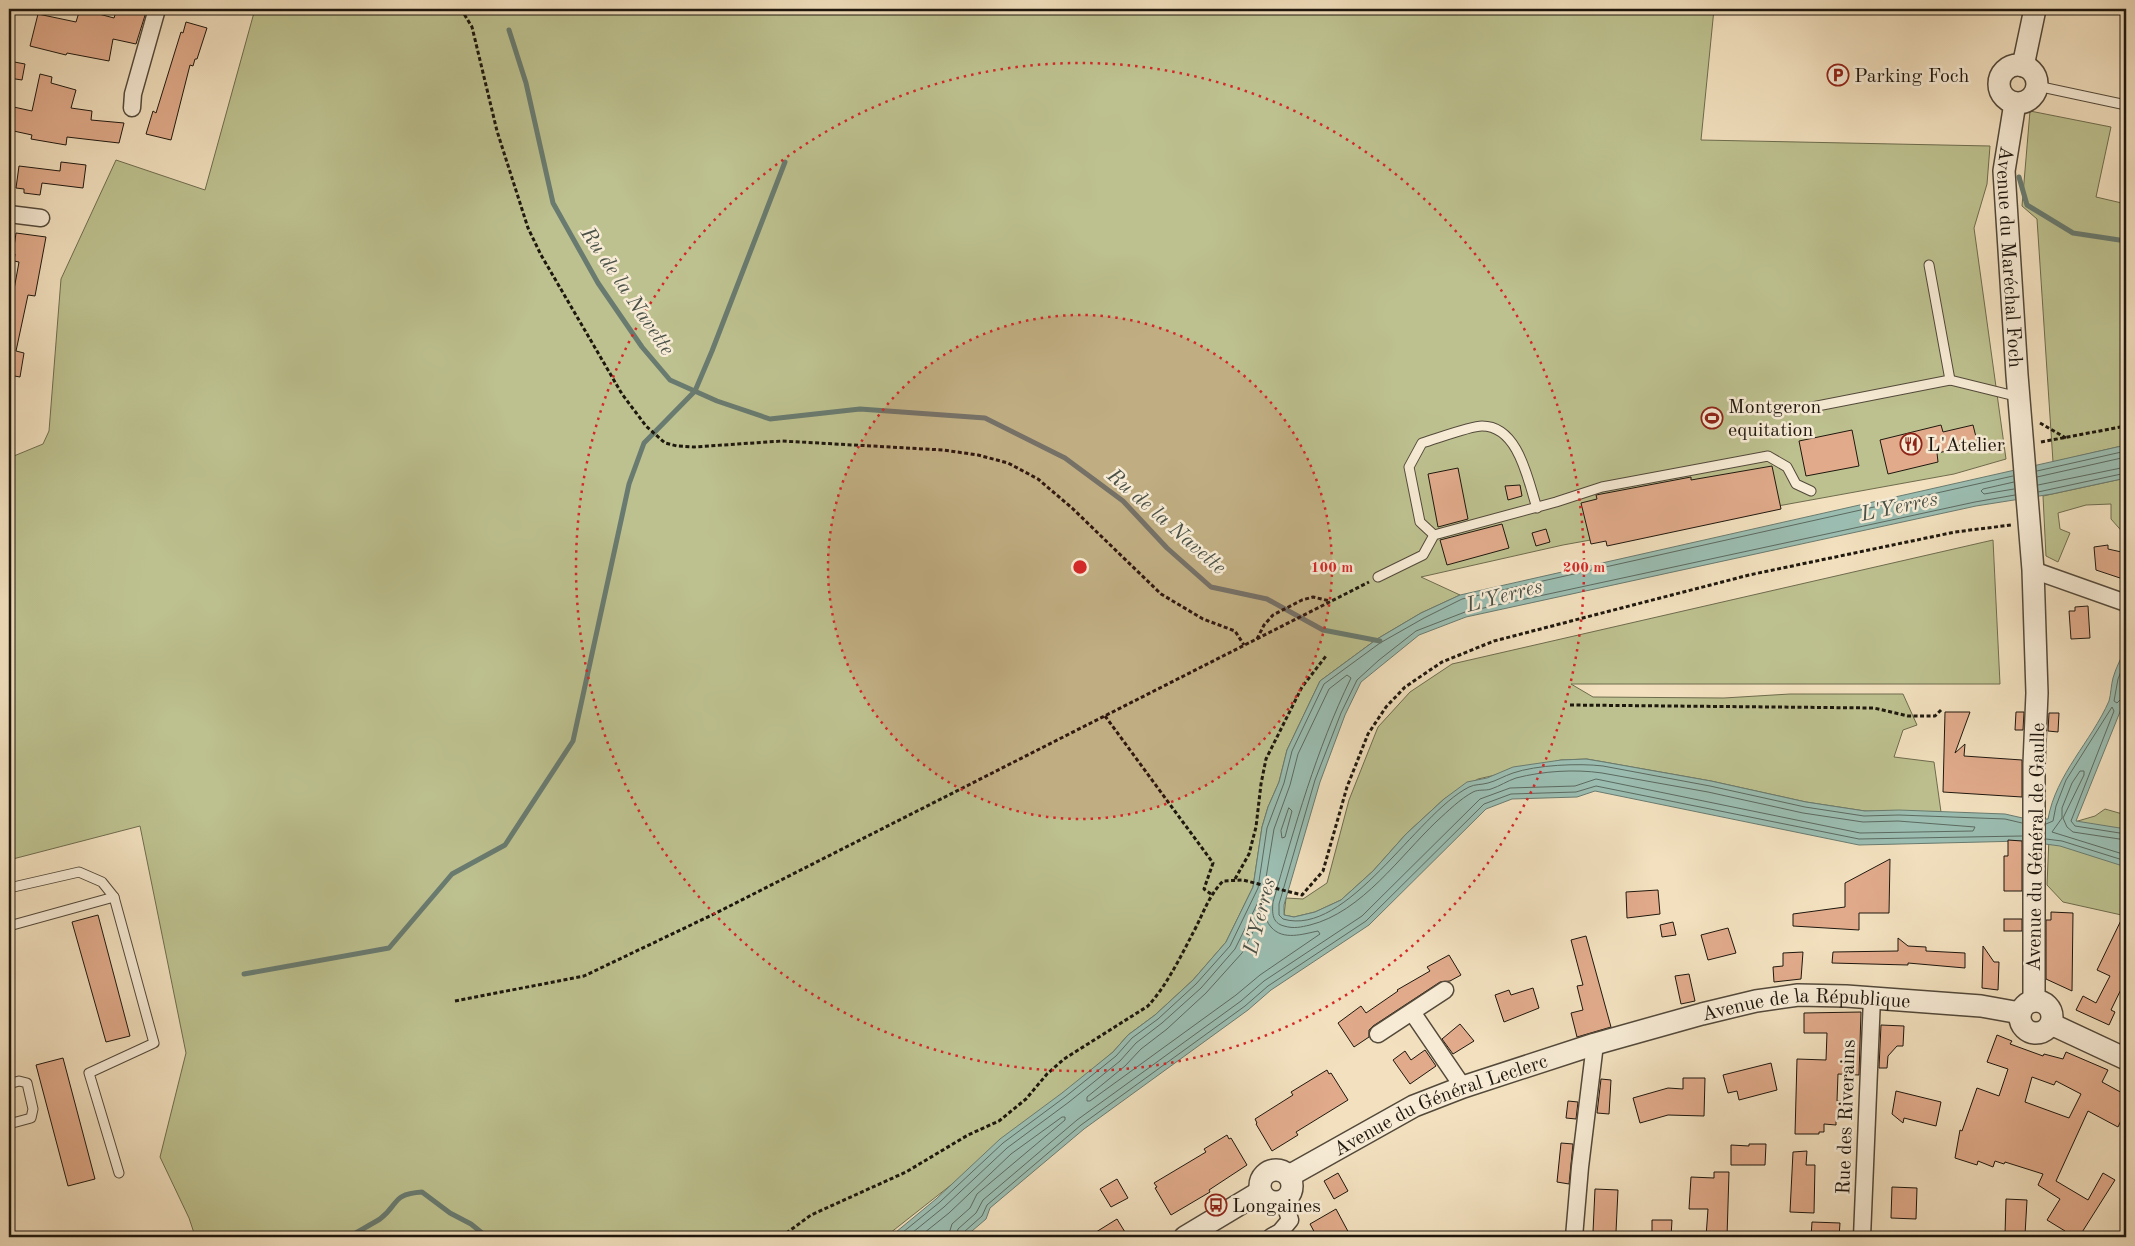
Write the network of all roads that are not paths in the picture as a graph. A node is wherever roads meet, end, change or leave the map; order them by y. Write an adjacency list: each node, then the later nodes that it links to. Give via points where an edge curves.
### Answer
1 (157, 9): 7 (street)
2 (2035, 9): 3 (street)
3 (2023, 66): 4 (street, via 2034,74); 5 (street, via 2010,68 1999,84 2004,96)
4 (2037, 86): 5 (street, via 2032,98); 6 (lane)
5 (2015, 103): 12 (street, Avenue du Maréchal Foch, via 2004,171)
6 (2126, 105)
7 (132, 108)
8 (9, 214): 9 (street)
9 (41, 218)
10 (1929, 265): 11 (lane)
11 (1950, 380): 12 (lane); 13 (lane)
12 (2019, 404): 17 (street, Avenue du Maréchal Foch)
13 (1807, 408)
14 (1810, 491): 15 (lane, via 1796,484 1787,467 1768,456 1602,487)
15 (1537, 508): 16 (lane); 16 (lane, via 1518,451 1501,431 1482,426 1422,443 1409,467 1420,522)
16 (1434, 535): 18 (lane, via 1423,555)
17 (2033, 570): 19 (street); 25 (street, Avenue du Général de Gaulle, via 2037,693)
18 (1378, 577)
19 (2126, 603)
20 (9, 888): 21 (lane, via 79,872 102,882)
21 (114, 896): 22 (lane); 33 (lane, via 154,1043 89,1073)
22 (9, 926)
23 (1445, 990): 26 (street)
24 (1872, 998): 25 (street, Avenue de la République); 28 (street, Avenue de la République, via 1798,995 1756,1001); 40 (street, Rue des Riverains)
25 (2027, 1007): 29 (street, via 2021,1024 2028,1032 2039,1034 2052,1024)
26 (1412, 1012): 27 (street); 31 (street)
27 (1378, 1034)
28 (1595, 1044): 31 (street, Avenue du Général Leclerc); 39 (street)
29 (2126, 1059)
30 (9, 1084): 32 (lane, via 27,1083 33,1109 31,1118)
31 (1464, 1087): 34 (street, Avenue du Général Leclerc, via 1414,1106)
32 (9, 1124)
33 (119, 1173)
34 (1290, 1176): 35 (street, via 1276,1170 1266,1173 1260,1182); 36 (street, via 1292,1193)
35 (1260, 1192): 36 (street, via 1273,1203); 37 (street)
36 (1284, 1201): 38 (street, via 1290,1220)
37 (1185, 1237)
38 (1271, 1237)
39 (1574, 1237)
40 (1862, 1237)

